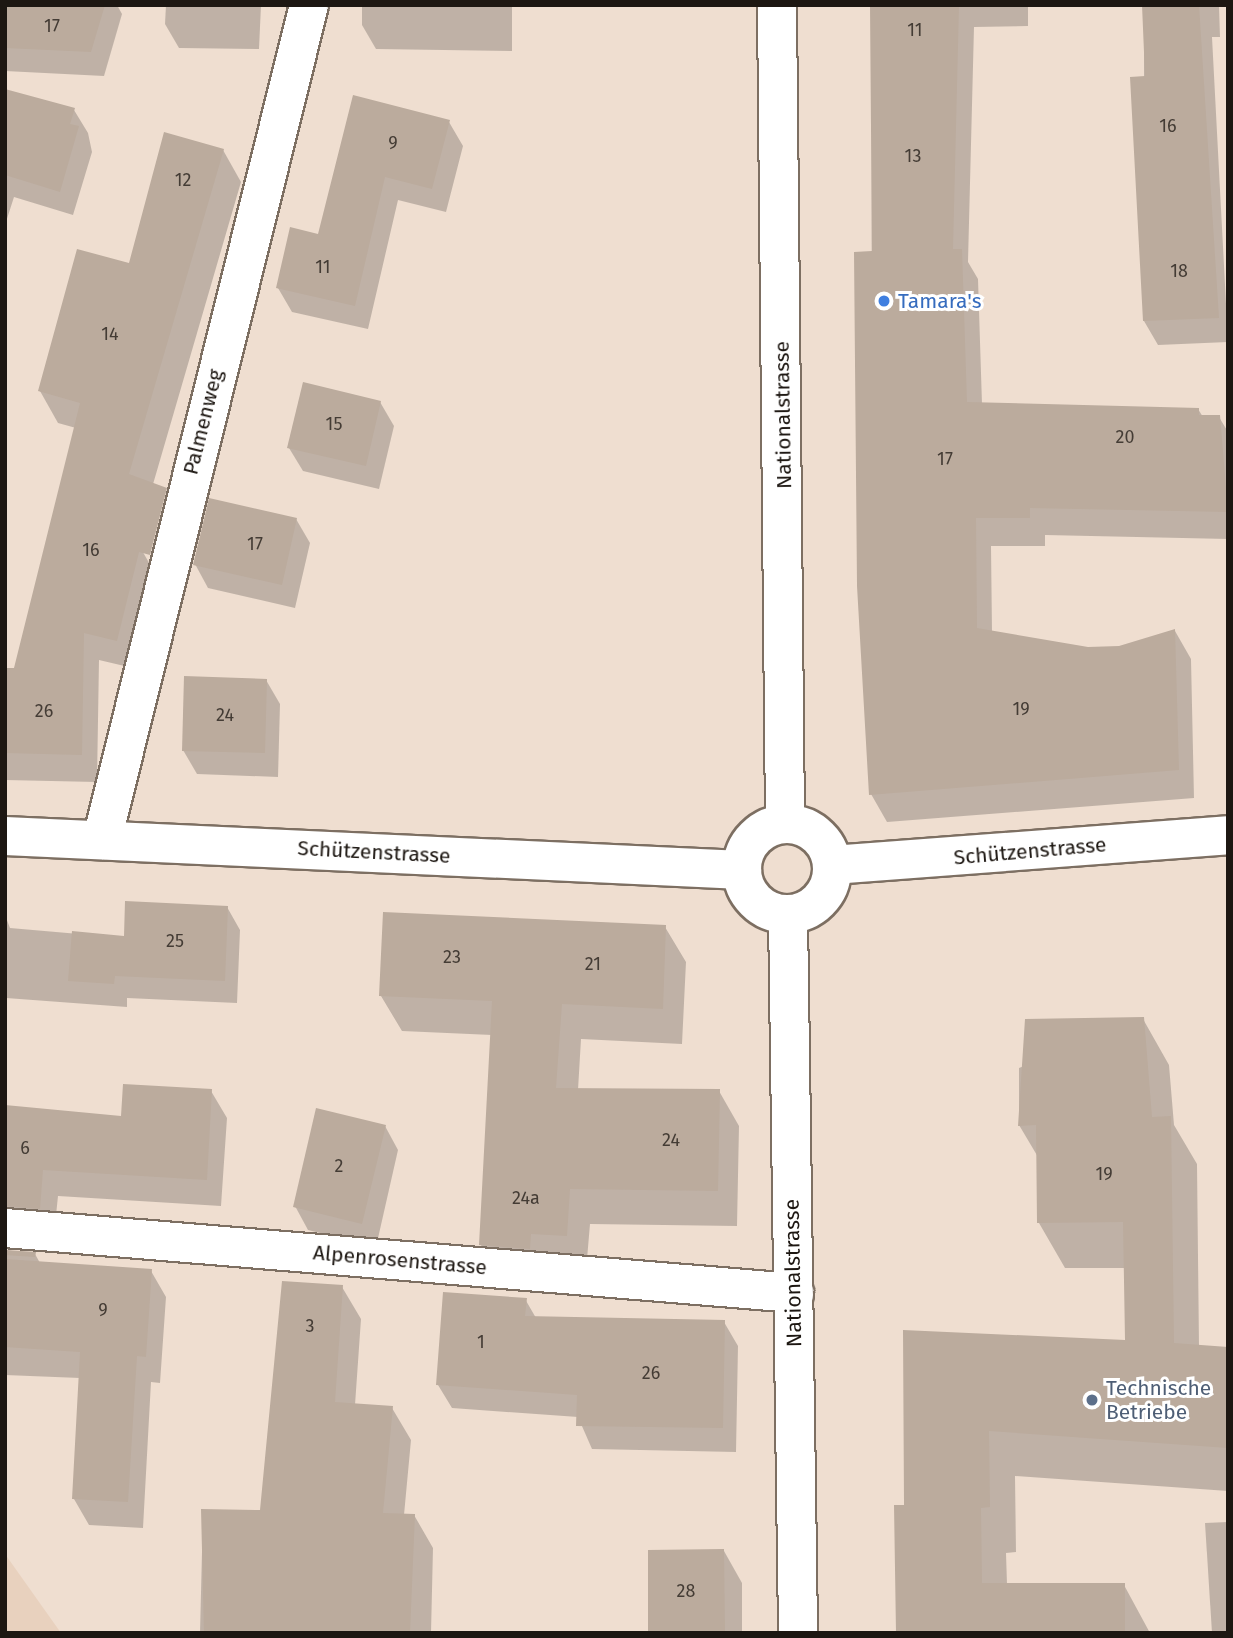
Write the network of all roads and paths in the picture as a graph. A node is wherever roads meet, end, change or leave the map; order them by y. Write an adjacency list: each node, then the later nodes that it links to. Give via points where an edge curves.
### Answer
1 (309, 5): 6 (street, Palmenweg)
2 (777, 5): 3 (street, Nationalstrasse)
3 (785, 824): 7 (street, via 811,830); 8 (street, via 750,843)
4 (1228, 835): 7 (street, Schützenstrasse)
5 (5, 836): 6 (street, Schützenstrasse)
6 (102, 840): 8 (street, Schützenstrasse)
7 (832, 865): 9 (street, via 832,880 816,904)
8 (742, 870): 9 (street, via 761,906)
9 (788, 914): 11 (street, Nationalstrasse)
10 (5, 1228): 11 (street, Alpenrosenstrasse)
11 (794, 1293): 12 (street, Nationalstrasse)
12 (799, 1633)

